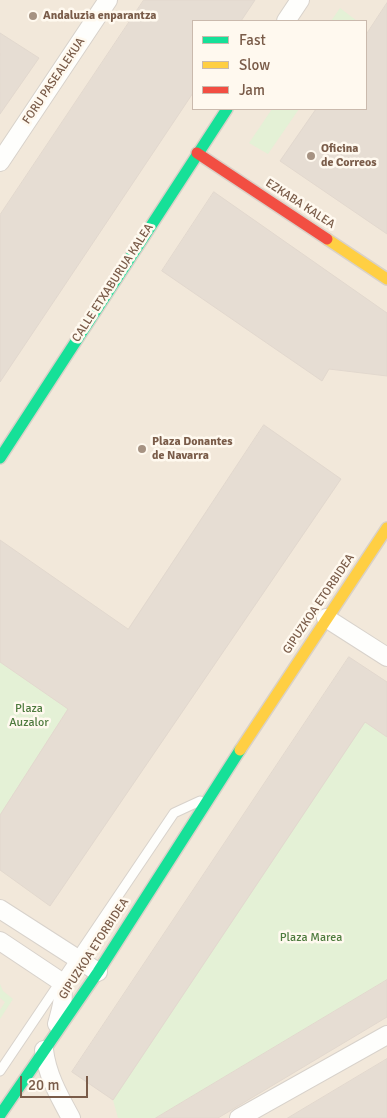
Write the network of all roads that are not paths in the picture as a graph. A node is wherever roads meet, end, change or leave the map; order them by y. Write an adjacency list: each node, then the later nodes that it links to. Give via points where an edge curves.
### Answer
1 (108, 0): 6 (street, FORU PASEALEKUA)
2 (300, 0): 3 (street)
3 (287, 20)
4 (226, 110): 5 (main road, CALLE ETXABURUA KALEA)
5 (197, 153): 7 (main road, EZKABA KALEA); 8 (main road, CALLE ETXABURUA KALEA)
6 (0, 162)
7 (387, 279)
8 (0, 458)
9 (387, 528): 10 (main road, GIPUZKOA ETORBIDEA)
10 (326, 618): 11 (street); 12 (main road, GIPUZKOA ETORBIDEA)
11 (387, 657)
12 (209, 797): 15 (lane, GIPUZKOA ETORBIDEA, via 174,813); 16 (main road, GIPUZKOA ETORBIDEA)
13 (0, 909): 15 (street)
14 (0, 941): 17 (street)
15 (75, 958): 16 (street); 17 (lane, GIPUZKOA ETORBIDEA)
16 (98, 972): 18 (main road, GIPUZKOA ETORBIDEA)
17 (60, 980): 18 (street, via 62,1007); 21 (lane, GIPUZKOA ETORBIDEA)
18 (55, 1034): 20 (main road, GIPUZKOA ETORBIDEA)
19 (387, 1035): 24 (street)
20 (44, 1050): 22 (main road, GIPUZKOA ETORBIDEA); 23 (street, via 52,1081)
21 (0, 1071)
22 (0, 1115)
23 (71, 1118)
24 (239, 1118)

